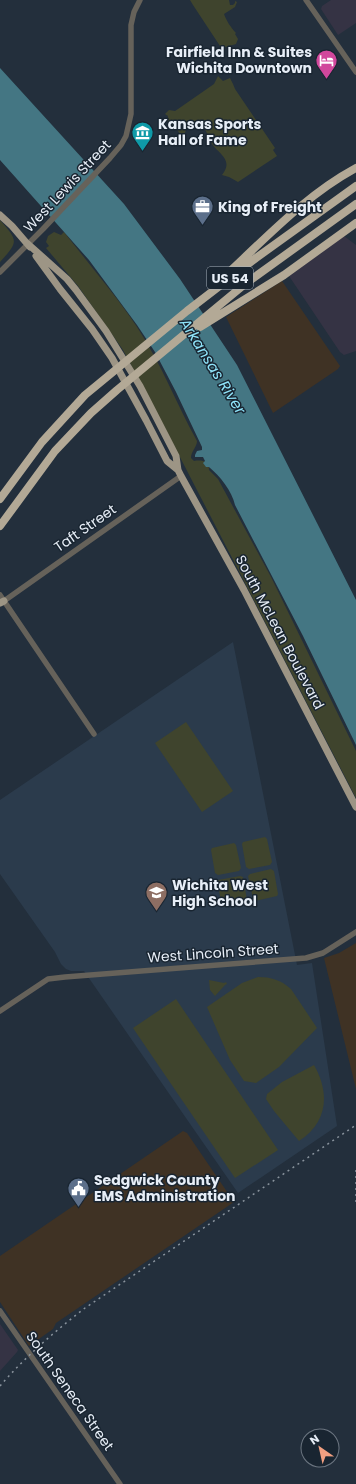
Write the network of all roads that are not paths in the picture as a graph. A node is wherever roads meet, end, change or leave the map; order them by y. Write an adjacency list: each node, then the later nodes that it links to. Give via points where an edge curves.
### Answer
1 (140, 0): 9 (street, West Lewis Street, via 131,25 131,114 126,136 110,158)
2 (306, 0): 3 (street)
3 (356, 72)
4 (356, 168): 11 (highway, via 292,213)
5 (356, 186): 11 (highway, US 54)
6 (356, 204): 12 (highway, US 54, via 245,284)
7 (0, 215): 9 (main road)
8 (355, 224): 12 (highway, via 284,275)
9 (28, 244): 10 (street, West Lewis Street); 13 (main road, South McLean Boulevard, via 112,358 167,461); 13 (main road, South McLean Boulevard, via 72,284 91,308 140,386 176,456)
10 (0, 272)
11 (187, 311): 14 (highway, US 54, via 81,400 47,436)
12 (175, 342): 15 (highway, US 54, via 117,390 59,446)
13 (180, 473): 16 (street, Taft Street); 18 (main road, South McLean Boulevard, via 244,590)
14 (0, 499)
15 (0, 526)
16 (1, 600): 17 (street)
17 (94, 734)
18 (356, 807)
19 (356, 932): 20 (street, West Lincoln Street, via 323,953 306,958 48,979)
20 (0, 1011)
21 (0, 1311): 22 (street, South Seneca Street)
22 (120, 1484)

